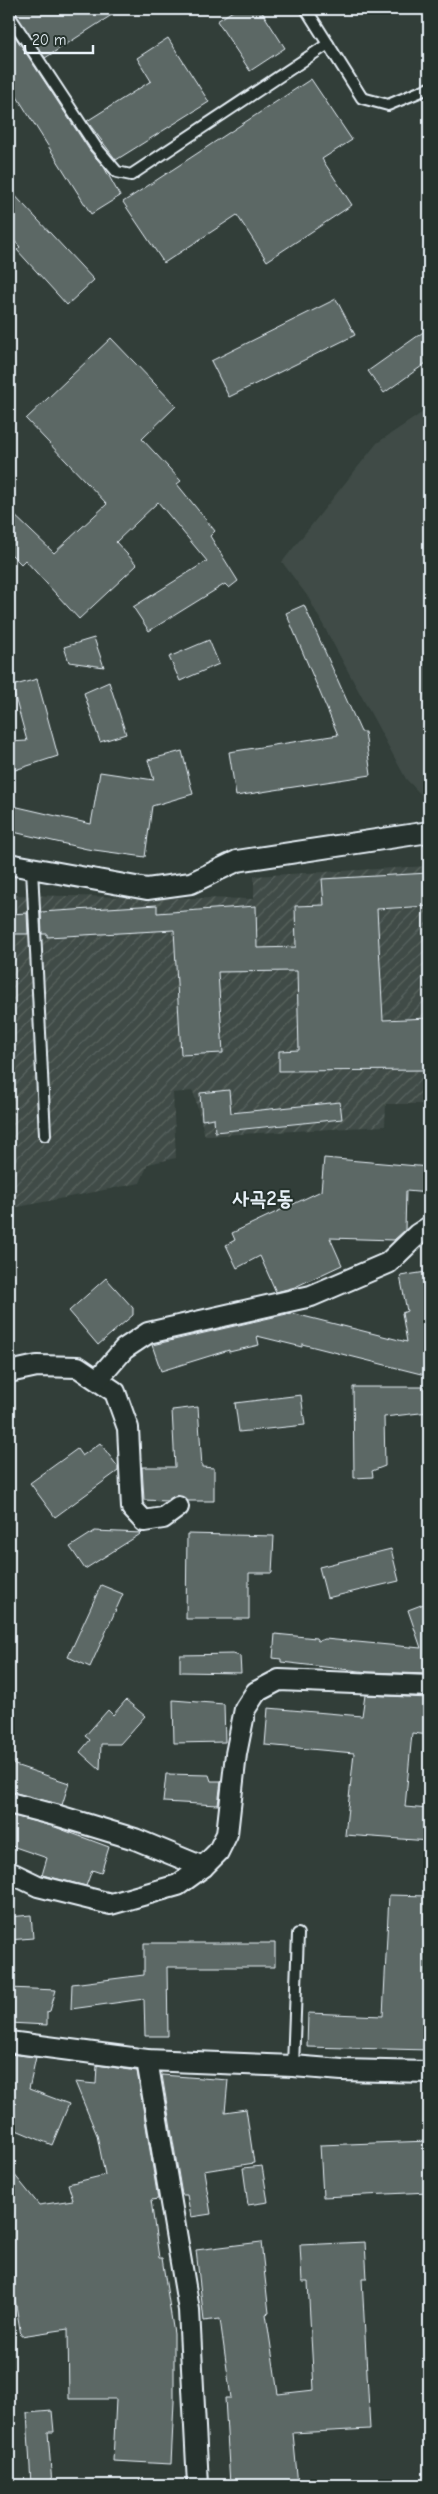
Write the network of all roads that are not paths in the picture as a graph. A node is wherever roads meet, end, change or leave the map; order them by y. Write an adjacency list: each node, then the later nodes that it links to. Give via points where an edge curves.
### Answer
1 (306, 9): 3 (lane)
2 (9, 15): 3 (lane, via 96,147 117,172 131,175)
3 (328, 44): 4 (lane, via 362,98 388,105)
4 (429, 88)
5 (429, 832): 7 (street, via 237,861 192,883 147,889)
6 (9, 864): 7 (street)
7 (32, 869): 8 (lane)
8 (45, 1134)
9 (429, 1227): 11 (street, via 388,1262 311,1296 148,1333 124,1349)
10 (9, 1372): 11 (street, via 36,1366 78,1367)
11 (98, 1379): 12 (street, via 115,1392 128,1428 132,1508 144,1521 164,1518)
12 (178, 1507)
13 (429, 1686): 15 (street, via 279,1680 256,1692 245,1709 227,1834 218,1852)
14 (9, 1803): 15 (street, via 135,1839)
15 (203, 1867): 16 (street, via 178,1885 111,1904 38,1886)
16 (9, 1872)
17 (298, 1934): 20 (lane)
18 (9, 2042): 19 (street)
19 (146, 2060): 20 (street); 22 (street, via 189,2310)
20 (293, 2066): 21 (street)
21 (429, 2072)
22 (198, 2485)

